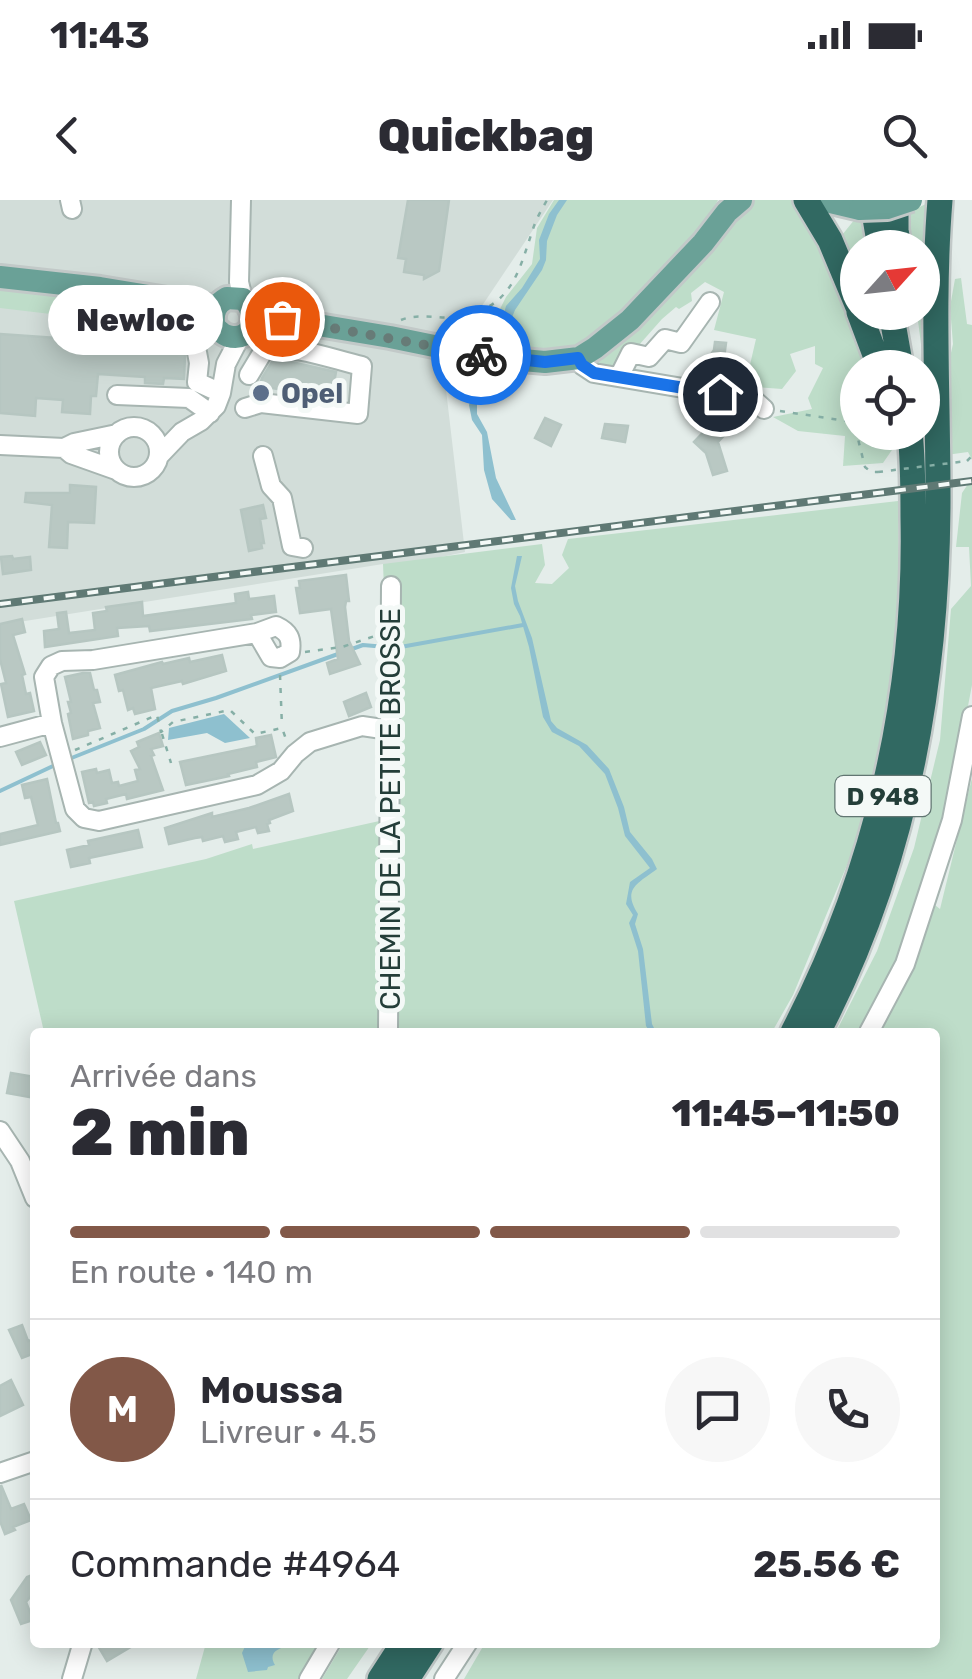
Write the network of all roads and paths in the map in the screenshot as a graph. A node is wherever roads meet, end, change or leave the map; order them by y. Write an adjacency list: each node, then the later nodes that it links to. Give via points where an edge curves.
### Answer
1 (241, 200): 15 (street)
2 (547, 200): 16 (path, via 515,280 496,303 465,316 404,319)
3 (806, 200): 12 (highway)
4 (822, 200): 9 (main road)
5 (896, 200): 11 (highway)
6 (911, 200): 9 (main road, bridge, via 887,208)
7 (940, 200): 41 (highway)
8 (734, 204): 18 (main road, via 630,320)
9 (866, 205): 10 (highway)
10 (874, 230)
11 (898, 230)
12 (840, 265)
13 (0, 277): 15 (main road)
14 (710, 302): 20 (street, via 681,343 664,338 649,357 631,353)
15 (234, 313): 16 (main road); 21 (street)
16 (390, 337): 18 (main road, via 488,356)
17 (183, 340): 21 (street, via 196,347 197,382)
18 (578, 358): 20 (street, via 594,373)
19 (249, 375): 23 (street, via 264,350 275,348 362,366 358,414)
20 (619, 377): 24 (street, via 754,400)
21 (221, 393): 25 (street)
22 (118, 395): 25 (street, via 189,398)
23 (245, 408)
24 (764, 409)
25 (210, 413): 26 (street)
26 (182, 432): 27 (street); 34 (street)
27 (150, 433): 28 (street, via 133,427); 34 (street)
28 (117, 434): 30 (street); 37 (street, via 109,452)
29 (0, 445): 30 (street)
30 (64, 448): 37 (street)
31 (904, 450): 39 (highway)
32 (911, 450): 39 (highway, D 948)
33 (928, 450): 41 (highway, D 948)
34 (159, 456): 37 (street, via 142,476)
35 (263, 456): 40 (street, via 271,486 282,498 292,546)
36 (970, 459): 38 (path, bridge)
37 (116, 470)
38 (878, 472)
39 (914, 544): 55 (highway, D 948, via 908,657 878,814 840,932)
40 (303, 548)
41 (936, 566): 56 (highway, D 948, via 924,703 897,833 864,931)
42 (392, 586): 43 (street, CHEMIN DE LA PETITE BROSSE)
43 (390, 631): 44 (path); 49 (street, CHEMIN DE LA PETITE BROSSE)
44 (285, 659): 46 (street, via 292,642 276,626 62,661 44,677); 47 (path)
45 (972, 716): 57 (street, via 952,820 929,892 905,964)
46 (52, 724): 50 (street); 51 (street)
47 (282, 728): 48 (path, via 255,734 230,710); 52 (path)
48 (161, 730): 51 (path, via 157,715); 53 (path)
49 (389, 730): 52 (street, via 362,726 310,742); 54 (street, CHEMIN DE LA PETITE BROSSE)
50 (0, 737)
51 (61, 754): 52 (street, via 75,809 100,821 257,785)
52 (289, 762)
53 (171, 764)
54 (388, 1028)
55 (795, 1028)
56 (820, 1028)
57 (870, 1028)
58 (0, 1131): 59 (street)
59 (30, 1186)
60 (30, 1463): 61 (street)
61 (0, 1473)
62 (81, 1648): 67 (street)
63 (327, 1648): 68 (street)
64 (400, 1648): 69 (highway)
65 (427, 1648): 70 (highway)
66 (464, 1648): 71 (street)
67 (72, 1679)
68 (309, 1679)
69 (380, 1679)
70 (407, 1679)
71 (444, 1679)

